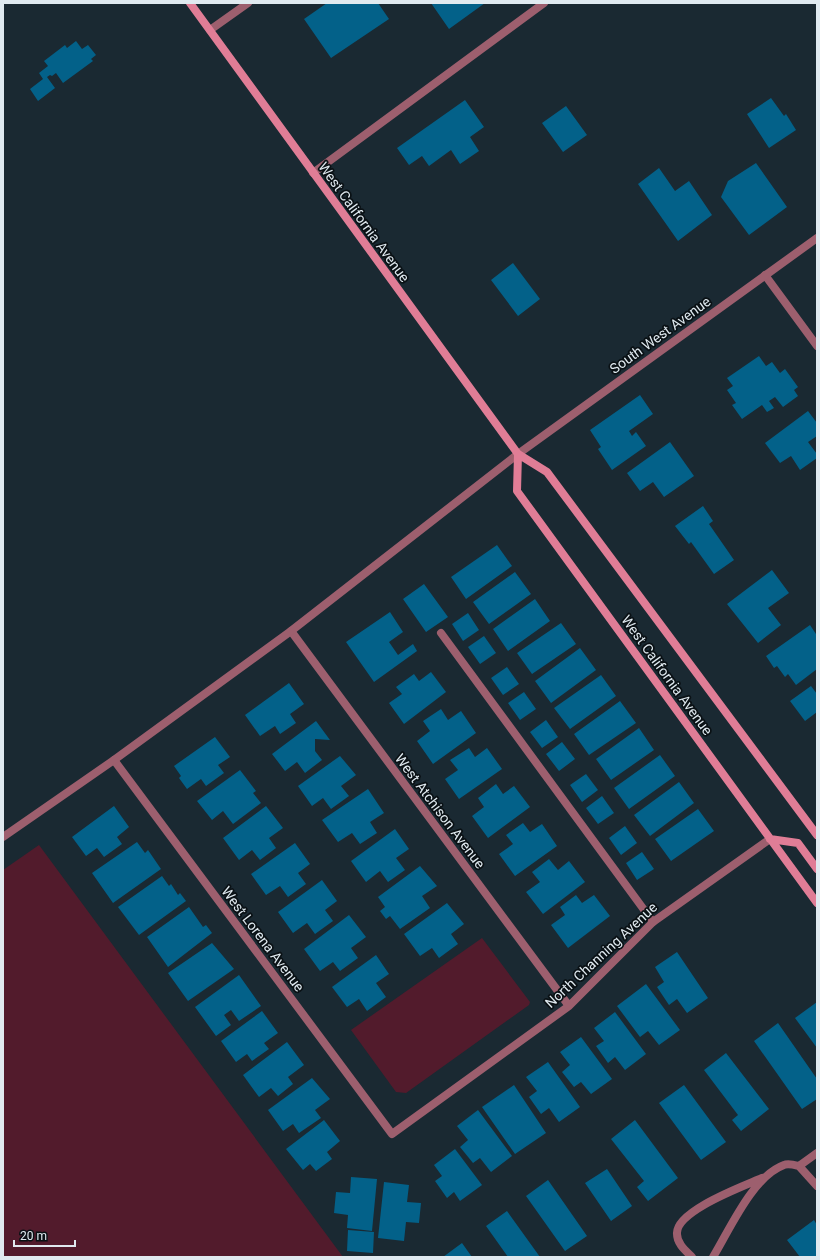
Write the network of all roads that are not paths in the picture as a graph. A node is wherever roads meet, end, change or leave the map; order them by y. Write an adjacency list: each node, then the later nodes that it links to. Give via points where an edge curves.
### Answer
1 (190, 3): 4 (main road, West California Avenue)
2 (248, 3): 4 (street)
3 (544, 3): 5 (street)
4 (210, 30): 5 (main road, West California Avenue)
5 (312, 173): 9 (main road, West California Avenue)
6 (817, 238): 7 (street, South West Avenue)
7 (765, 275): 8 (street); 9 (street, South West Avenue)
8 (817, 346)
9 (518, 454): 10 (street, South West Avenue); 13 (main road, West California Avenue, via 547,472); 15 (main road, West California Avenue, via 518,491)
10 (291, 631): 12 (street, South West Avenue); 19 (street, West Atchison Avenue)
11 (441, 633): 18 (street)
12 (114, 760): 14 (street, South West Avenue); 20 (street, West Lorena Avenue)
13 (817, 835)
14 (3, 837)
15 (770, 839): 16 (main road, via 798,843); 17 (main road, West California Avenue); 18 (street, North Channing Avenue)
16 (817, 868)
17 (817, 903)
18 (653, 922): 19 (street, North Channing Avenue)
19 (569, 1006): 20 (street, North Channing Avenue)
20 (392, 1134)
21 (817, 1153): 22 (street)
22 (799, 1166): 23 (street, via 786,1164); 24 (street)
23 (763, 1178): 25 (street, via 702,1206 679,1224 676,1234 680,1244); 26 (street)
24 (817, 1186)
25 (692, 1257)
26 (713, 1257)

